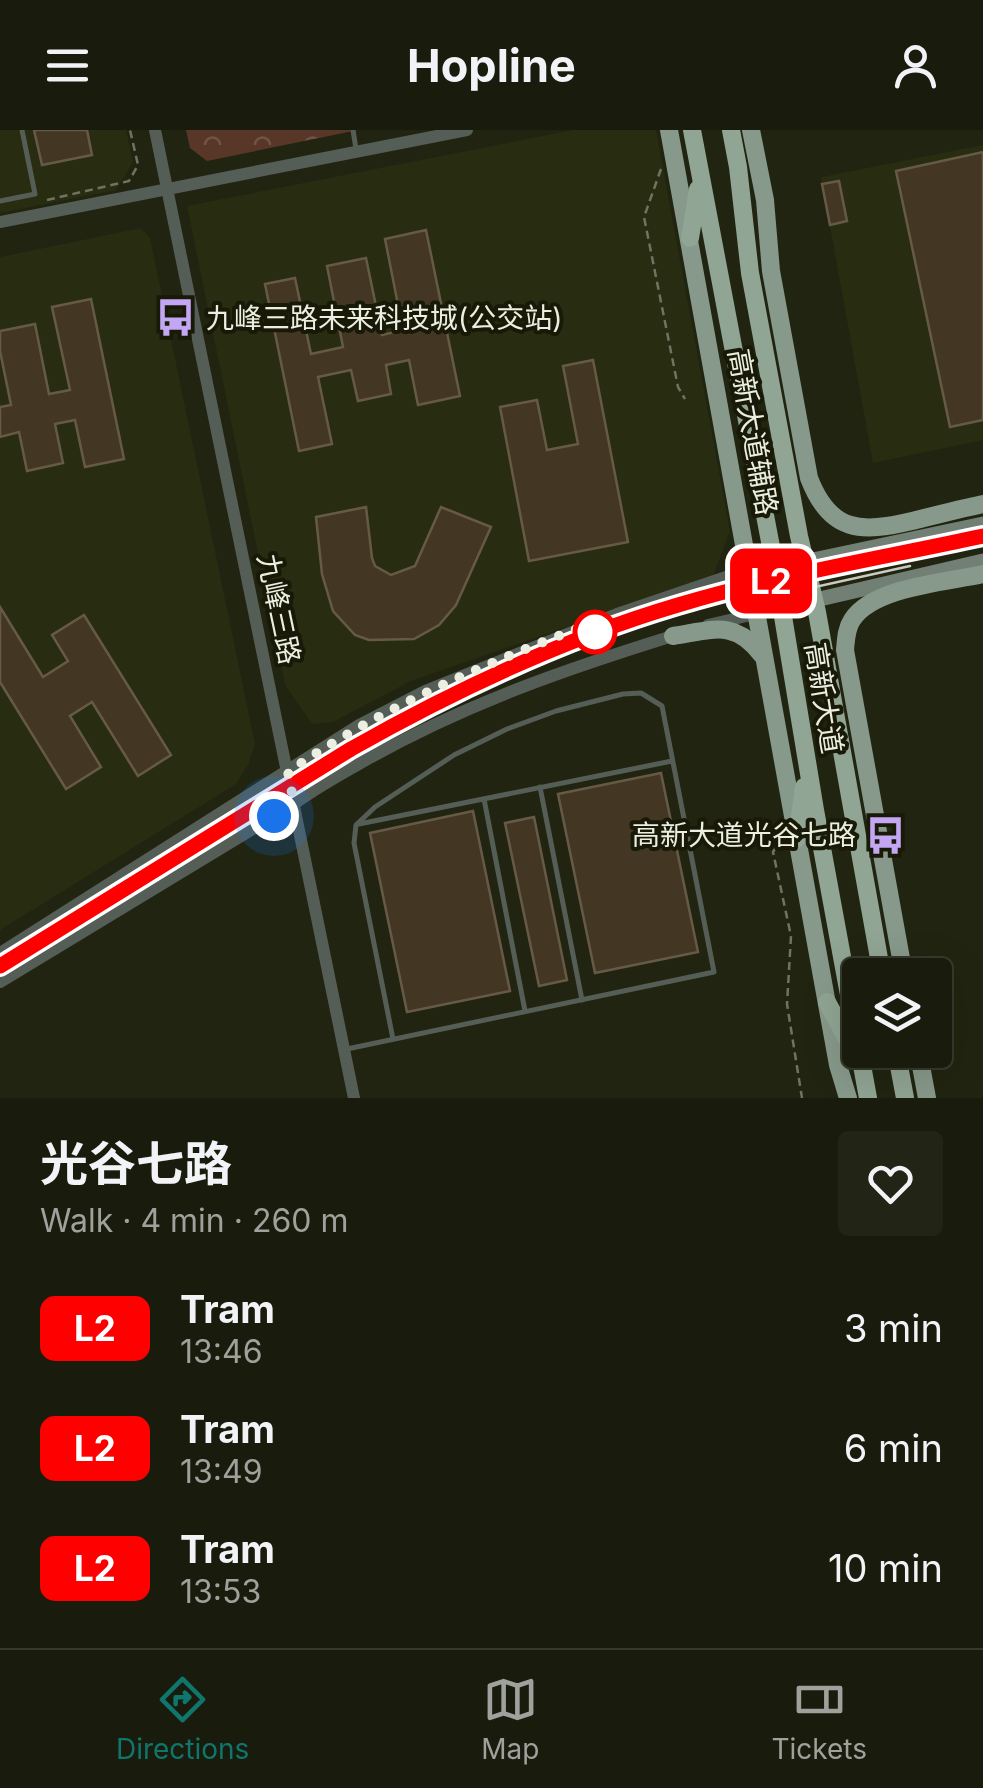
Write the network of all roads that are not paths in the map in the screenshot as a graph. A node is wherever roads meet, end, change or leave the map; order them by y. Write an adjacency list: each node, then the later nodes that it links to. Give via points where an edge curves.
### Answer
1 (22, 130): 13 (lane, via 35,194)
2 (155, 130): 12 (street, 九峰三路)
3 (353, 130): 9 (lane)
4 (467, 130): 9 (street)
5 (692, 130): 11 (highway, 高新大道)
6 (731, 130): 10 (main road); 16 (highway, 高新大道)
7 (750, 130): 10 (main road)
8 (668, 132): 15 (main road, 高新大道辅路)
9 (357, 152): 12 (street)
10 (758, 168): 20 (main road, via 809,478 829,514 848,526)
11 (700, 173): 15 (highway); 17 (highway, 高新大道)
12 (166, 190): 14 (street); 39 (street, 九峰三路)
13 (0, 201)
14 (0, 222)
15 (690, 238): 27 (main road, 高新大道辅路)
16 (780, 434): 17 (highway); 23 (highway, 高新大道)
17 (750, 440): 25 (highway, 高新大道)
18 (983, 504): 20 (main road)
19 (983, 524): 21 (main road)
20 (875, 530): 21 (street)
21 (937, 534): 23 (main road)
22 (983, 561): 24 (main road)
23 (807, 562): 25 (main road); 29 (highway, 高新大道)
24 (954, 566): 26 (street); 28 (main road)
25 (775, 568): 27 (street); 31 (highway, 高新大道)
26 (983, 572): 30 (main road)
27 (749, 573): 32 (main road, 高新大道辅路); 39 (street, via 617,614 425,690)
28 (903, 579): 29 (main road); 30 (street, via 882,587)
29 (814, 601): 31 (main road); 36 (highway, 高新大道)
30 (865, 606): 33 (main road)
31 (781, 608): 32 (street); 38 (highway, 高新大道)
32 (756, 612): 34 (street); 35 (main road, 高新大道辅路)
33 (846, 634): 36 (main road, via 834,662); 50 (main road)
34 (673, 636): 35 (main road, via 736,630); 42 (street, via 432,723)
35 (765, 660): 44 (main road, 高新大道辅路)
36 (834, 705): 45 (highway, 高新大道)
37 (672, 760): 40 (lane); 43 (lane, via 662,706 640,693 623,694 556,711 454,755); 52 (lane, via 714,972)
38 (808, 767): 44 (highway); 47 (highway, 高新大道)
39 (288, 772): 42 (street, 九峰三路); 46 (street)
40 (540, 788): 41 (lane); 52 (lane)
41 (484, 799): 43 (lane); 54 (lane)
42 (294, 804): 51 (street); 57 (street, 九峰三路)
43 (356, 825): 56 (lane, via 354,843)
44 (795, 830): 53 (main road, 高新大道辅路)
45 (867, 891): 48 (highway, 高新大道); 49 (main road)
46 (0, 953)
47 (842, 958)
48 (879, 958)
49 (898, 958)
50 (901, 958)
51 (0, 982)
52 (582, 1000): 54 (lane)
53 (827, 1002): 55 (highway); 62 (main road, 高新大道辅路)
54 (525, 1012): 56 (lane)
55 (842, 1030)
56 (393, 1039): 57 (lane)
57 (344, 1049): 61 (street, 九峰三路)
58 (862, 1068): 63 (highway, 高新大道)
59 (899, 1068): 64 (highway)
60 (921, 1068): 65 (main road)
61 (354, 1098)
62 (848, 1098)
63 (868, 1098)
64 (904, 1098)
65 (926, 1098)

